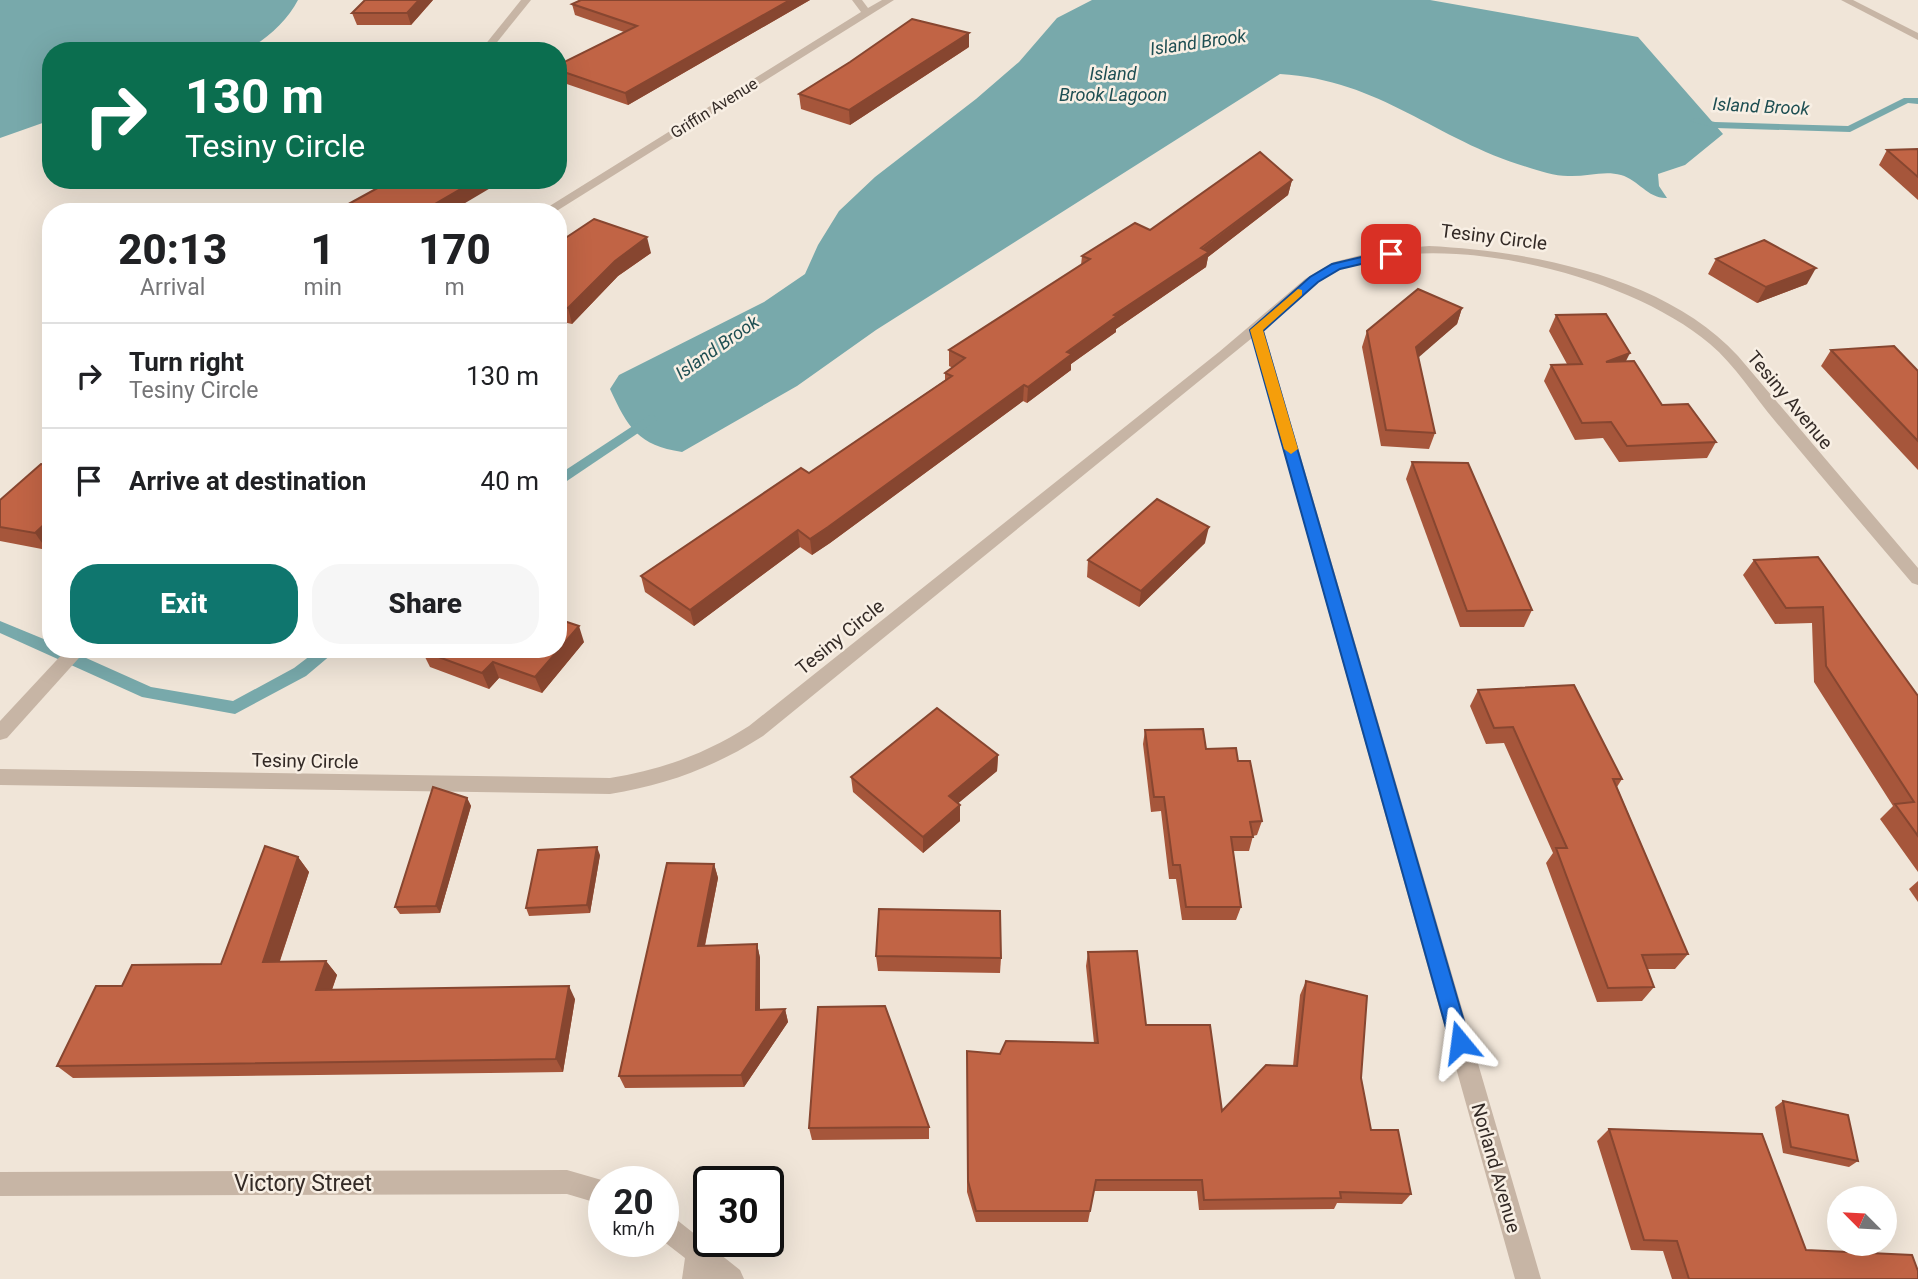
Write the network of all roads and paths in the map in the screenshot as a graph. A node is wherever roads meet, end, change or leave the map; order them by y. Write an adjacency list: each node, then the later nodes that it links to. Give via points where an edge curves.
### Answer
1 (526, 0): 7 (street)
2 (857, 0): 5 (street)
3 (889, 0): 5 (street, Griffin Avenue)
4 (1846, 0): 6 (street)
5 (867, 13): 8 (street, Griffin Avenue)
6 (1918, 37)
7 (492, 42)
8 (561, 203)
9 (1605, 281): 10 (street, Tesiny Circle, via 1554,265 1460,251 1369,257 1336,266 1314,279); 11 (street, Tesiny Avenue, via 1646,297 1711,336)
10 (1256, 330): 14 (street, Tesiny Circle, via 756,731 673,775 610,786); 20 (street, Norland Avenue)
11 (1918, 579)
12 (70, 658): 13 (street)
13 (0, 733)
14 (0, 777)
15 (0, 1184): 16 (street, Victory Street, via 567,1182)
16 (588, 1188)
17 (679, 1245): 18 (street)
18 (697, 1267): 19 (street)
19 (732, 1279)
20 (1528, 1279)

